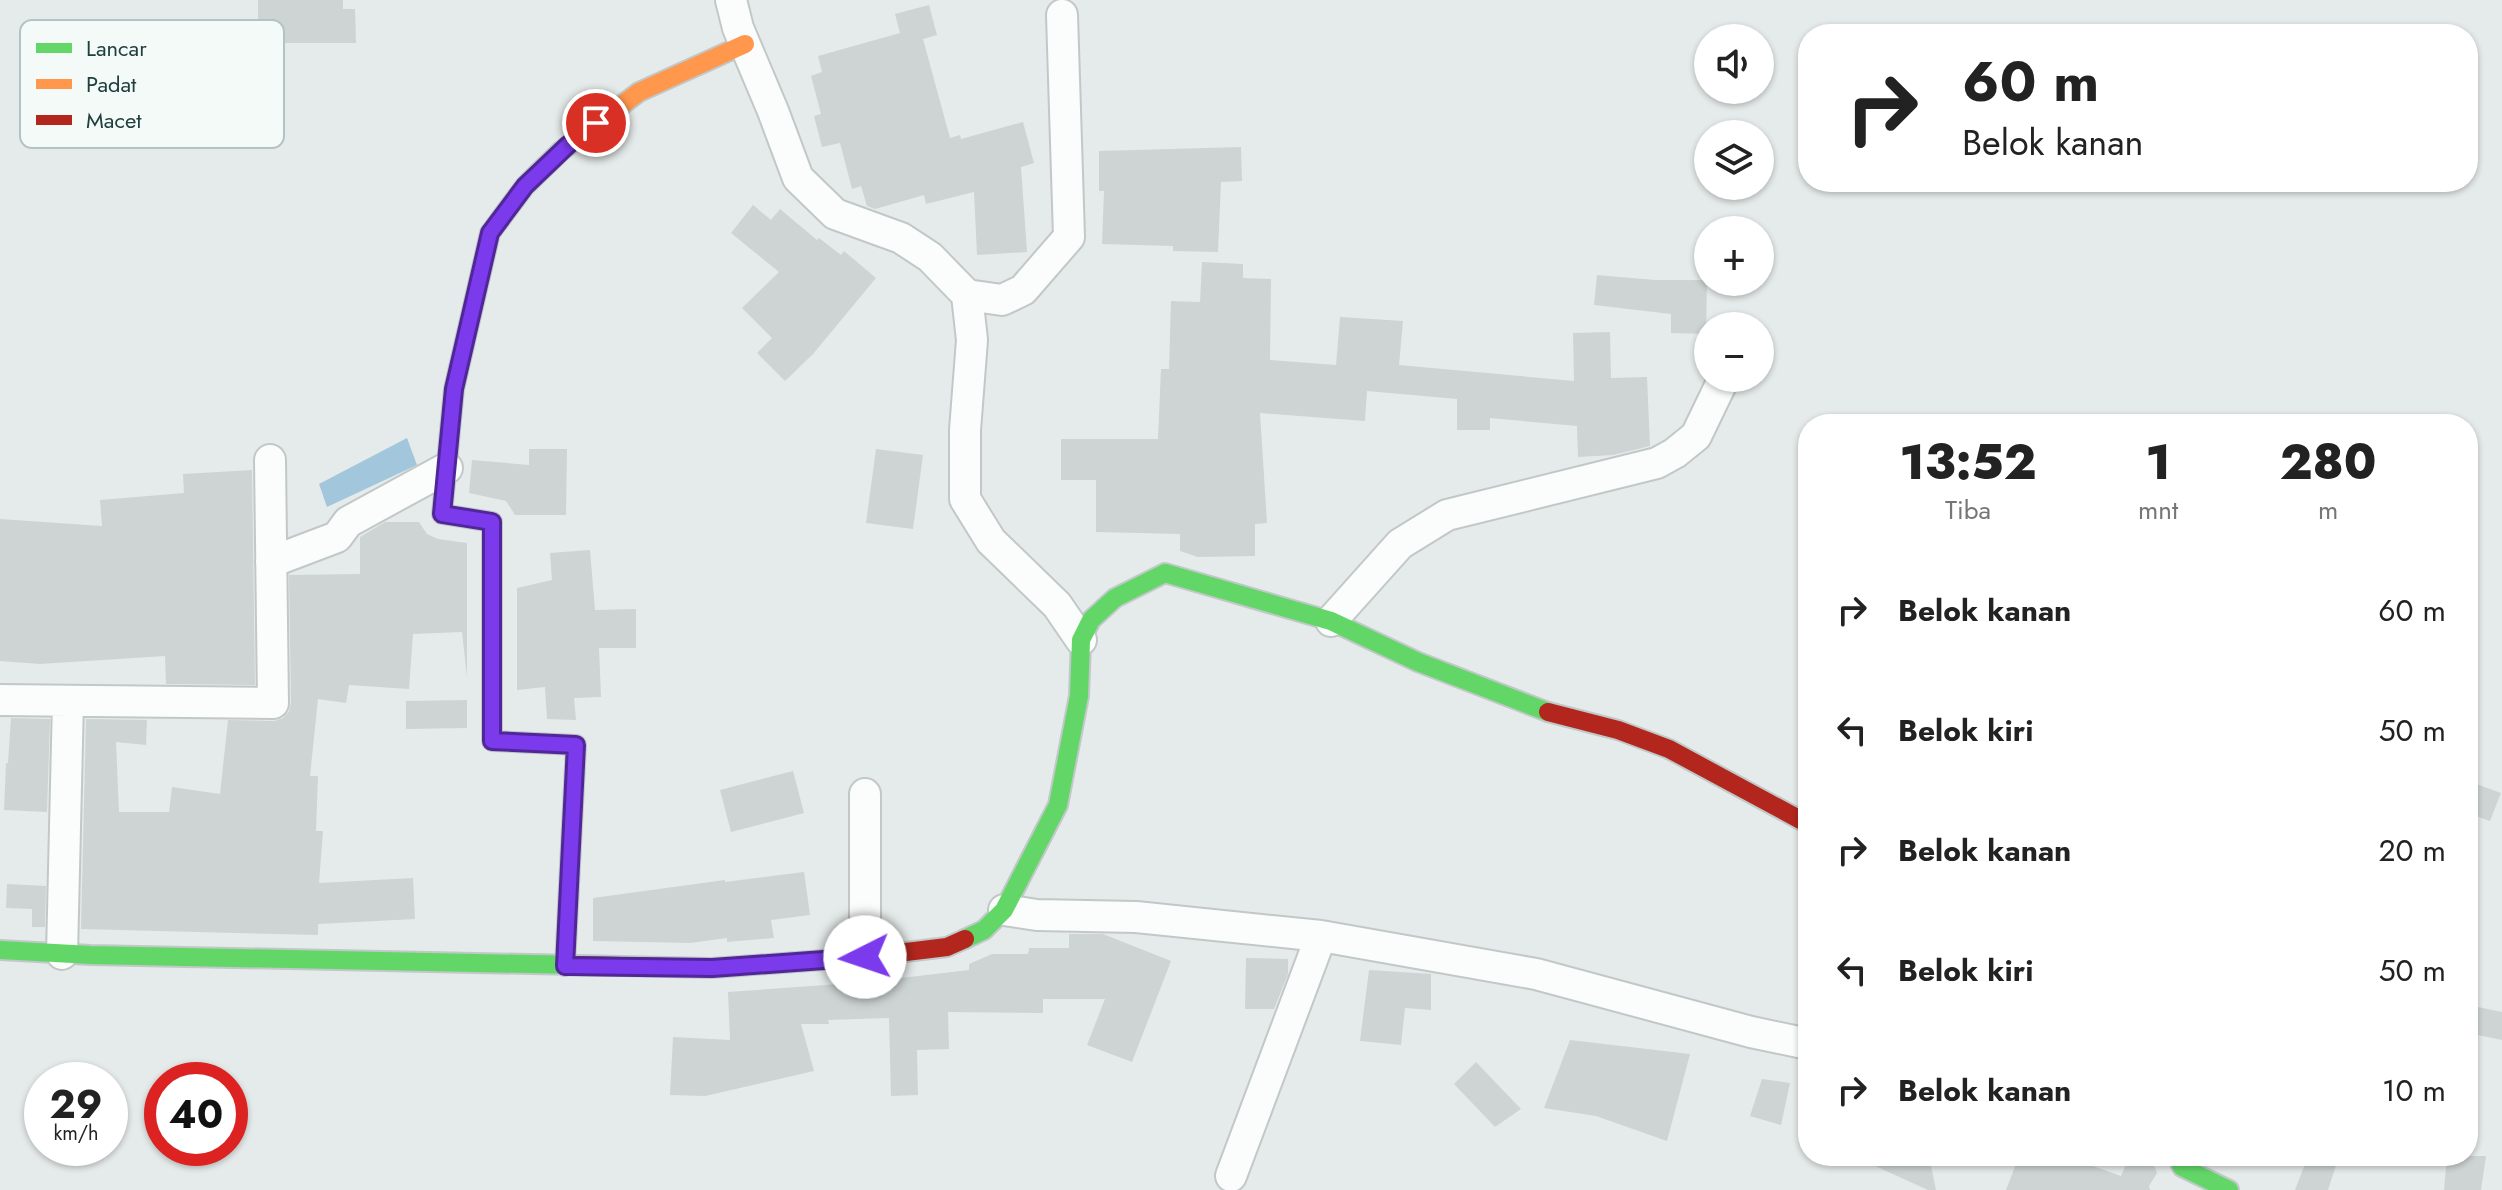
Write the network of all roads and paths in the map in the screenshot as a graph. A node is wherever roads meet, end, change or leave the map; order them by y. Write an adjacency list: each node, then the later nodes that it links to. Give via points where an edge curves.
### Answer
1 (731, 0): 3 (street)
2 (1062, 15): 4 (street, via 1069,237 1023,290 1002,300)
3 (745, 44): 4 (street, via 798,178 835,214 901,238 930,257); 7 (street, via 639,92 596,123 525,186 490,233 454,389)
4 (967, 295): 10 (street, via 972,340 965,499 991,541 1057,605)
5 (1717, 392): 9 (street, via 1696,436 1657,463 1447,515 1400,544)
6 (270, 460): 8 (street)
7 (447, 468): 8 (street, via 348,522 337,537); 20 (street, via 442,514 492,522 492,741 576,745)
8 (271, 562): 12 (street, via 273,703)
9 (1331, 621): 10 (street, via 1165,573 1115,598 1091,620); 14 (street, via 1536,709 1669,749)
10 (1081, 640): 15 (street, via 1079,696 1058,805)
11 (0, 700): 12 (street)
12 (68, 701): 18 (street)
13 (865, 794): 19 (street)
14 (1798, 819)
15 (1004, 910): 16 (street); 19 (street, via 984,930 947,947)
16 (1321, 936): 21 (street, via 1536,974); 23 (street)
17 (0, 950): 18 (street)
18 (62, 954): 20 (street)
19 (865, 957): 20 (street, via 712,968)
20 (565, 966)
21 (1798, 1042)
22 (2187, 1166): 24 (street)
23 (1231, 1176)
24 (2229, 1190)

